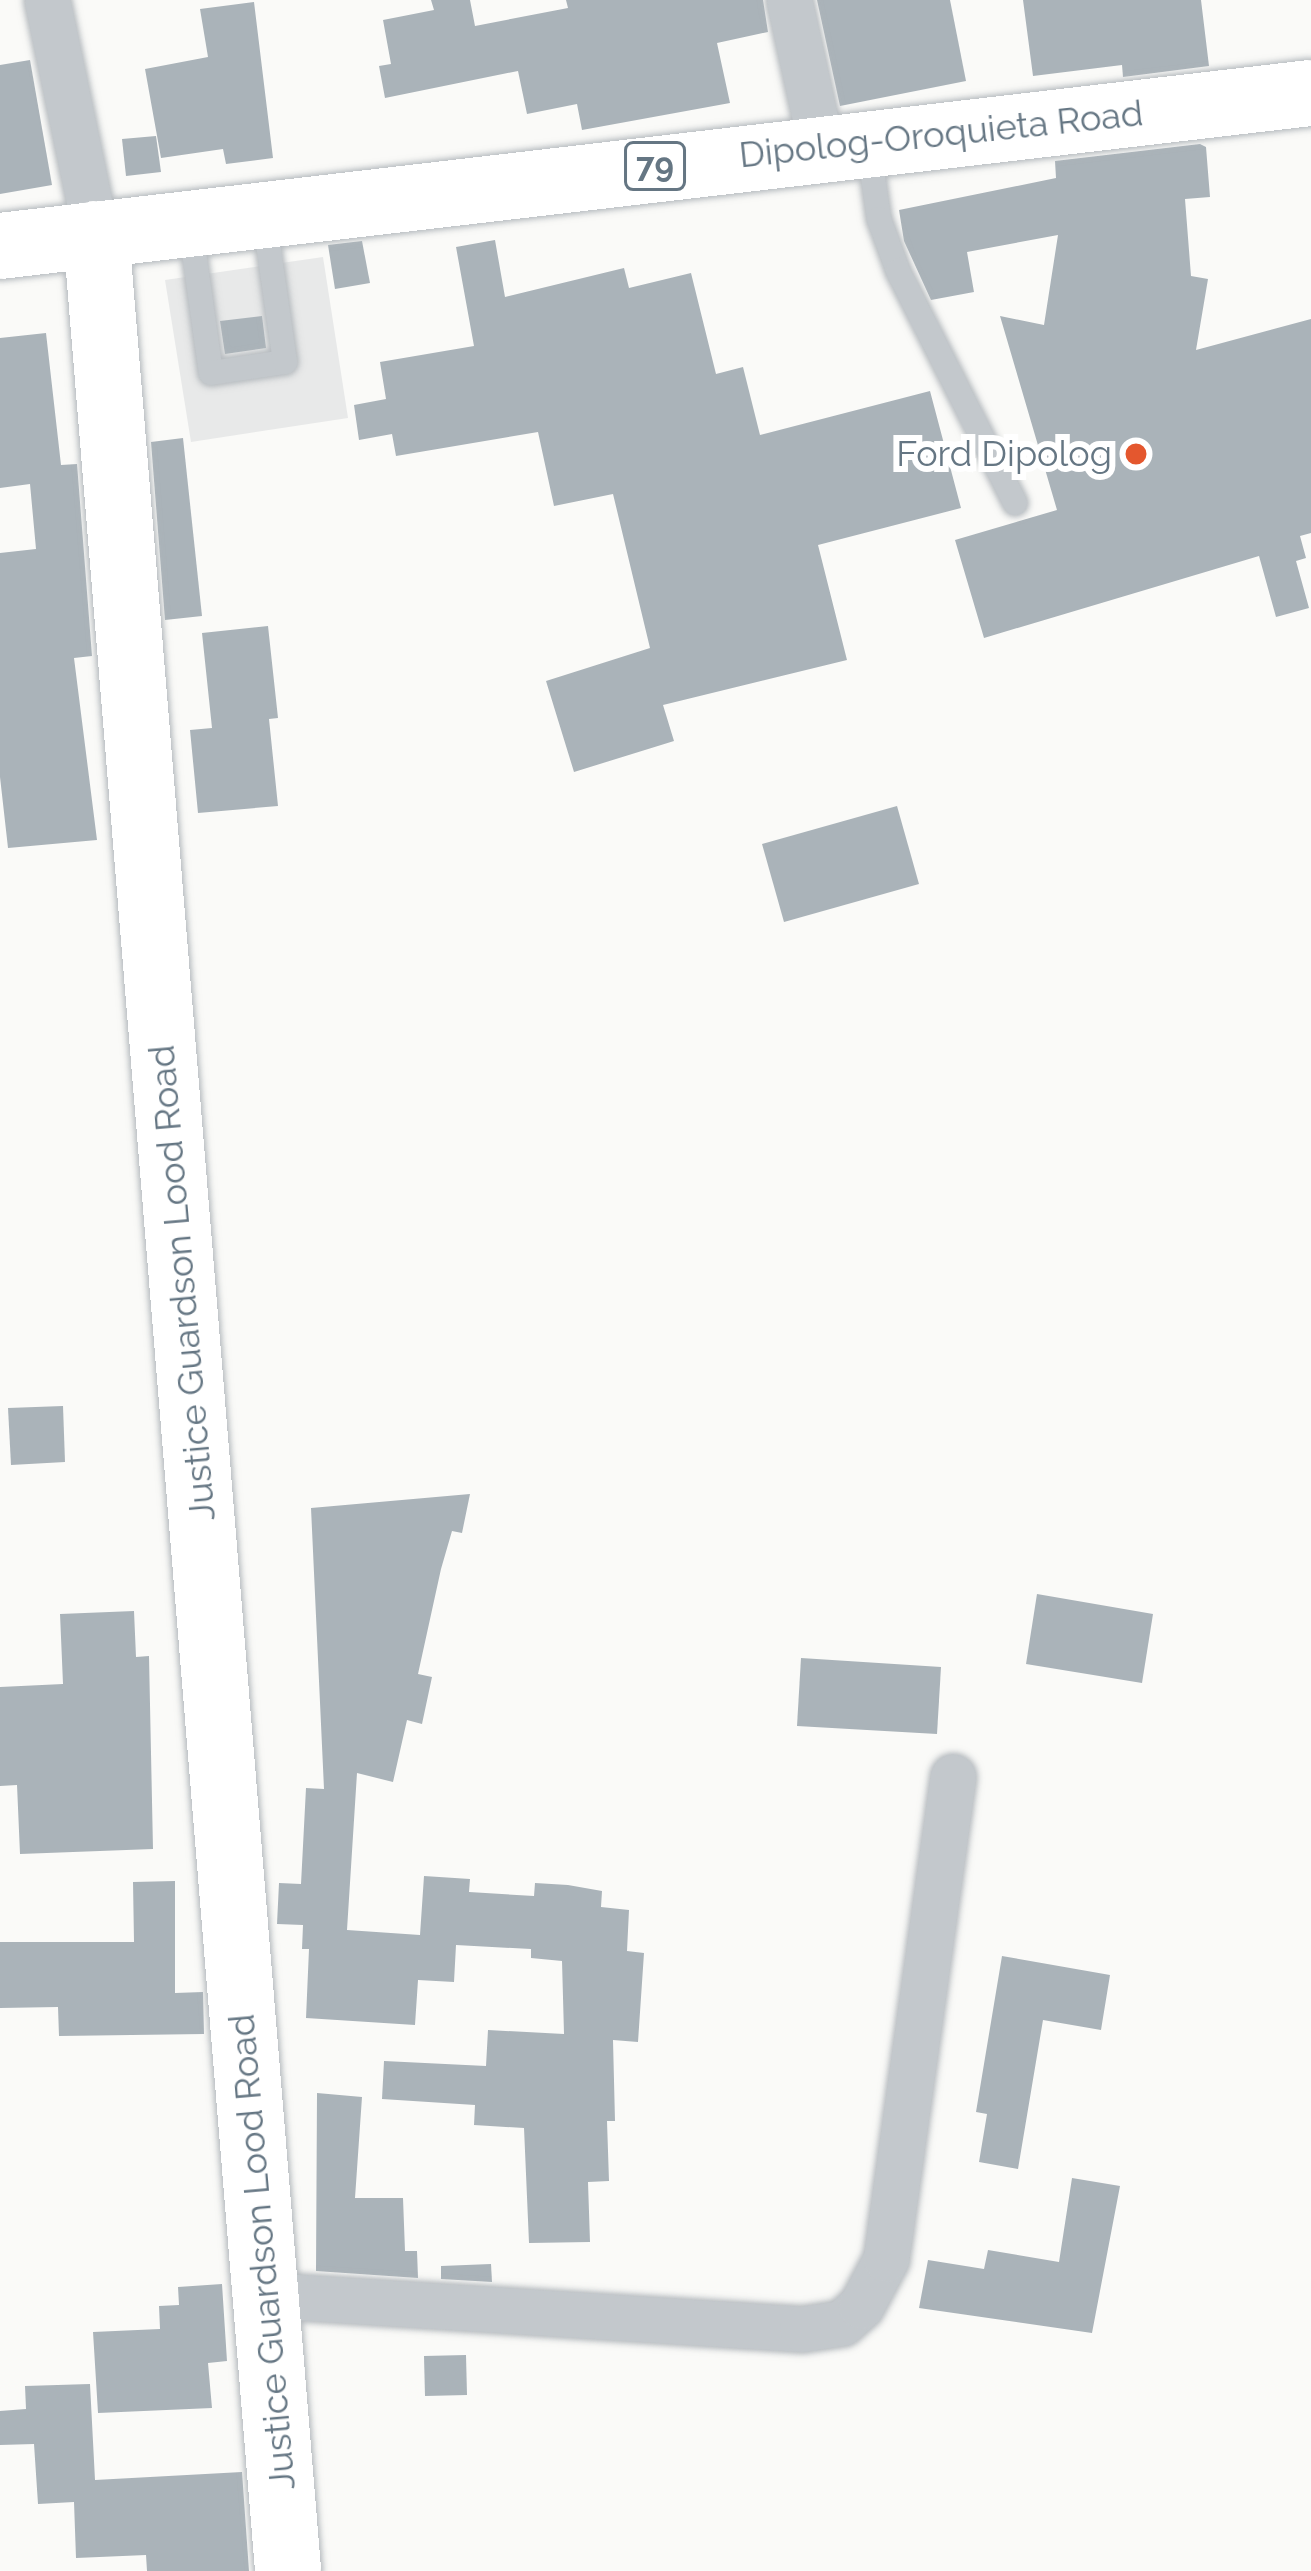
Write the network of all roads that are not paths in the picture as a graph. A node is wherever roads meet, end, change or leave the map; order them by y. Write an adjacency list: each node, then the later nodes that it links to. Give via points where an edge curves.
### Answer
1 (47, 0): 7 (street, Justice Guardson Lood Road)
2 (789, 0): 4 (street)
3 (1311, 93): 4 (main road, Dipolog-Oroquieta Road / 79)
4 (844, 144): 5 (main road, Dipolog-Oroquieta Road / 79); 9 (lane)
5 (264, 213): 6 (main road, Dipolog-Oroquieta Road / 79); 6 (lane, via 286,362 211,373)
6 (189, 223): 7 (main road, Dipolog-Oroquieta Road / 79)
7 (95, 234): 8 (main road, Dipolog-Oroquieta Road / 79); 11 (main road, Justice Guardson Lood Road)
8 (0, 246)
9 (1015, 503)
10 (953, 1777): 11 (street, via 886,2259 870,2294 842,2323 802,2330)
11 (265, 2296): 12 (main road, Justice Guardson Lood Road)
12 (288, 2571)

